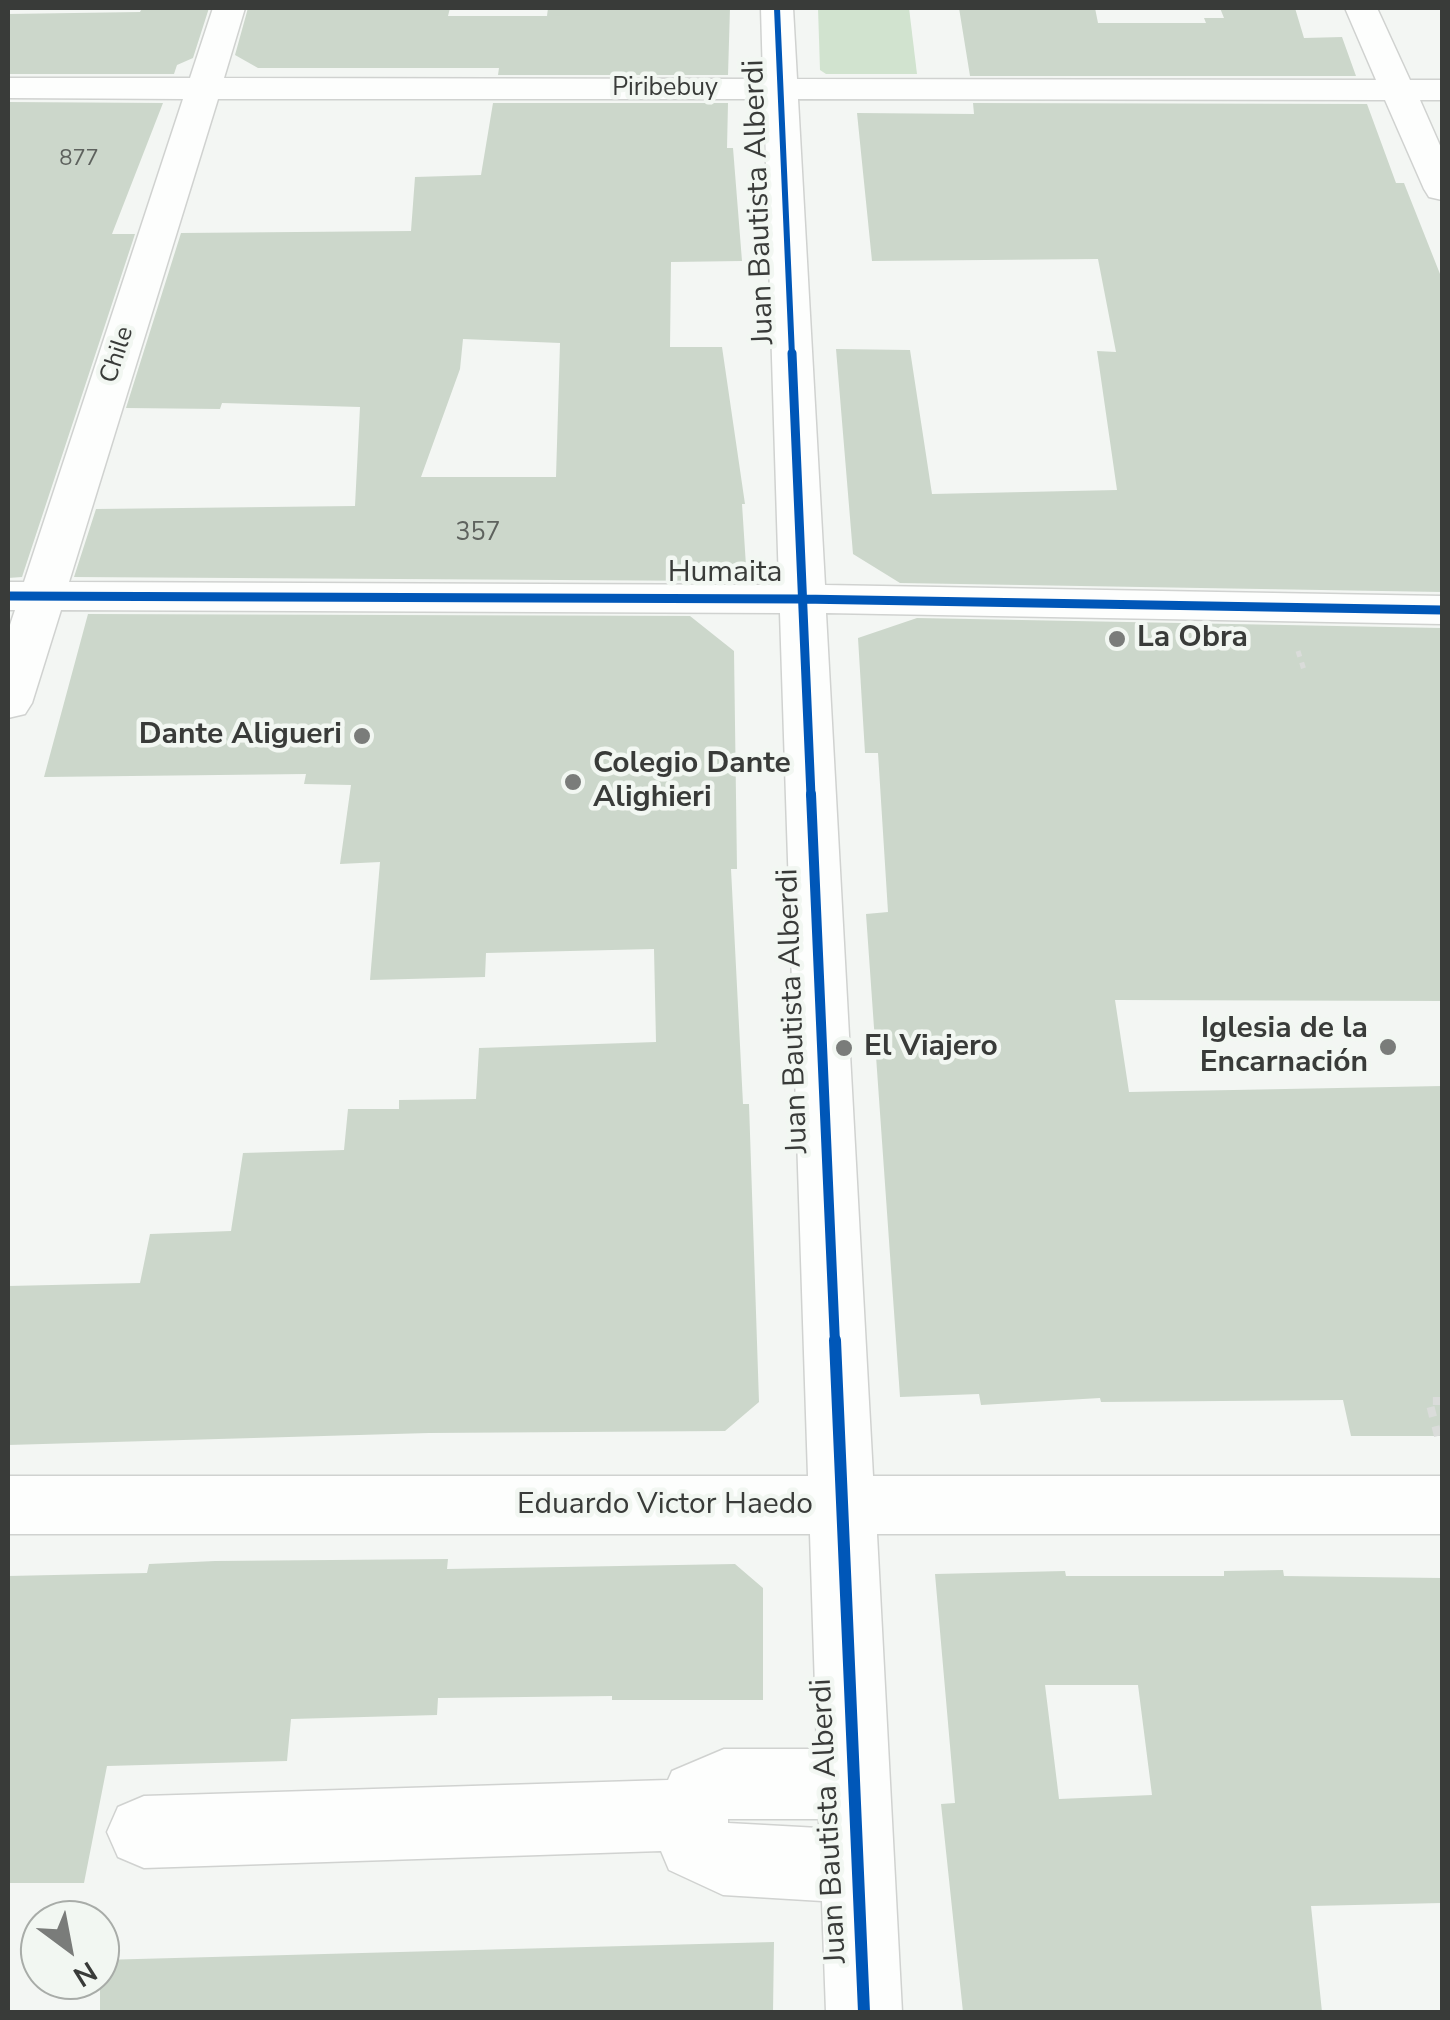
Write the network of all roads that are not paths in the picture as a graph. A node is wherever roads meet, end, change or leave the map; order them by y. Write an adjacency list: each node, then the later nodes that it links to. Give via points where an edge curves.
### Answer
1 (229, 8): 5 (street, Chile)
2 (777, 8): 6 (street, Juan Bautista Alberdi)
3 (1360, 8): 7 (street)
4 (8, 88): 5 (street, Piribebuy)
5 (204, 89): 6 (street, Piribebuy); 10 (street, Chile)
6 (781, 90): 7 (street, Piribebuy); 11 (street, Juan Bautista Alberdi)
7 (1398, 90): 8 (street, Piribebuy); 9 (street)
8 (1442, 90)
9 (1442, 189)
10 (24, 596): 11 (street, Humaita); 13 (street, Chile)
11 (802, 599): 12 (street, Humaita); 15 (street, Juan Bautista Alberdi)
12 (1442, 610)
13 (8, 703)
14 (8, 1505): 15 (street, Eduardo Victor Haedo)
15 (839, 1506): 16 (street, Eduardo Victor Haedo); 17 (street, Juan Bautista Alberdi)
16 (1442, 1506)
17 (853, 1784): 18 (street, via 724,1784 698,1796); 20 (street, Juan Bautista Alberdi)
18 (689, 1816): 19 (street); 20 (street, via 695,1845 723,1860)
19 (144, 1832)
20 (857, 1866): 21 (street, Juan Bautista Alberdi)
21 (864, 2012)

